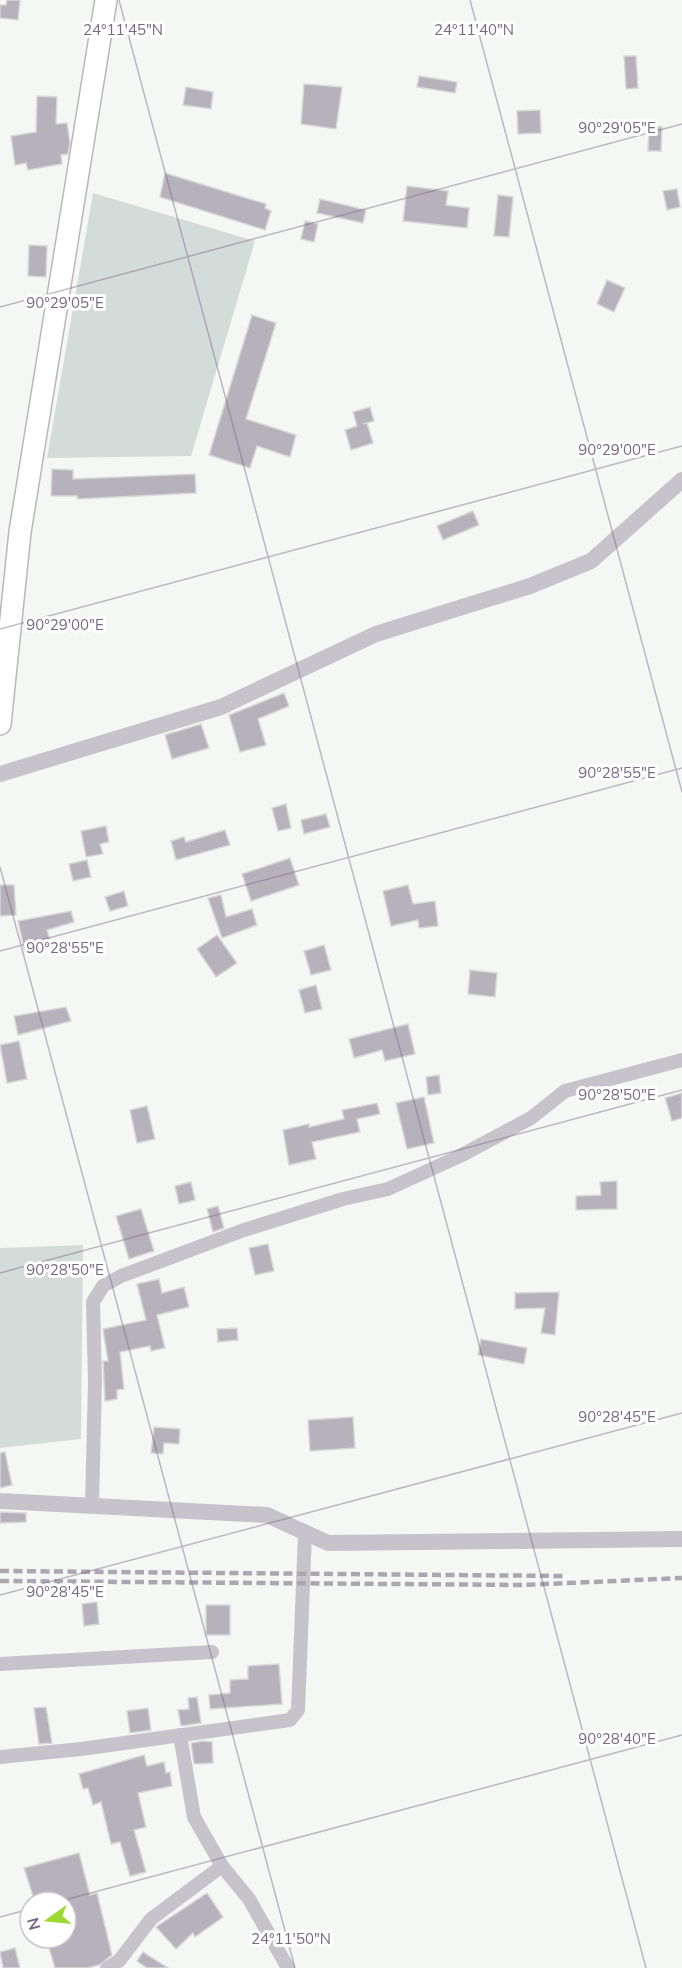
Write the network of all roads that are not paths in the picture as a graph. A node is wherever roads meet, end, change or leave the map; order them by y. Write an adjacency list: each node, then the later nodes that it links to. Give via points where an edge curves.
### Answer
1 (106, 0): 3 (main road)
2 (682, 480): 5 (street, via 591,561 530,586 376,634 221,707)
3 (4, 643): 4 (main road)
4 (0, 724)
5 (0, 774)
6 (682, 1060): 8 (street, via 565,1091 531,1118 388,1189 244,1230 103,1286 93,1302)
7 (0, 1501): 8 (street)
8 (92, 1504): 9 (street, via 267,1515)
9 (305, 1533): 10 (street, via 328,1543); 13 (street, via 298,1710 290,1720 275,1724)
10 (682, 1539)
11 (212, 1652): 12 (street)
12 (0, 1664)
13 (180, 1735): 14 (street); 15 (street, via 194,1817)
14 (0, 1757)
15 (222, 1866): 16 (street, via 151,1919 119,1961); 17 (street, via 249,1899)
16 (107, 1968)
17 (288, 1968)

